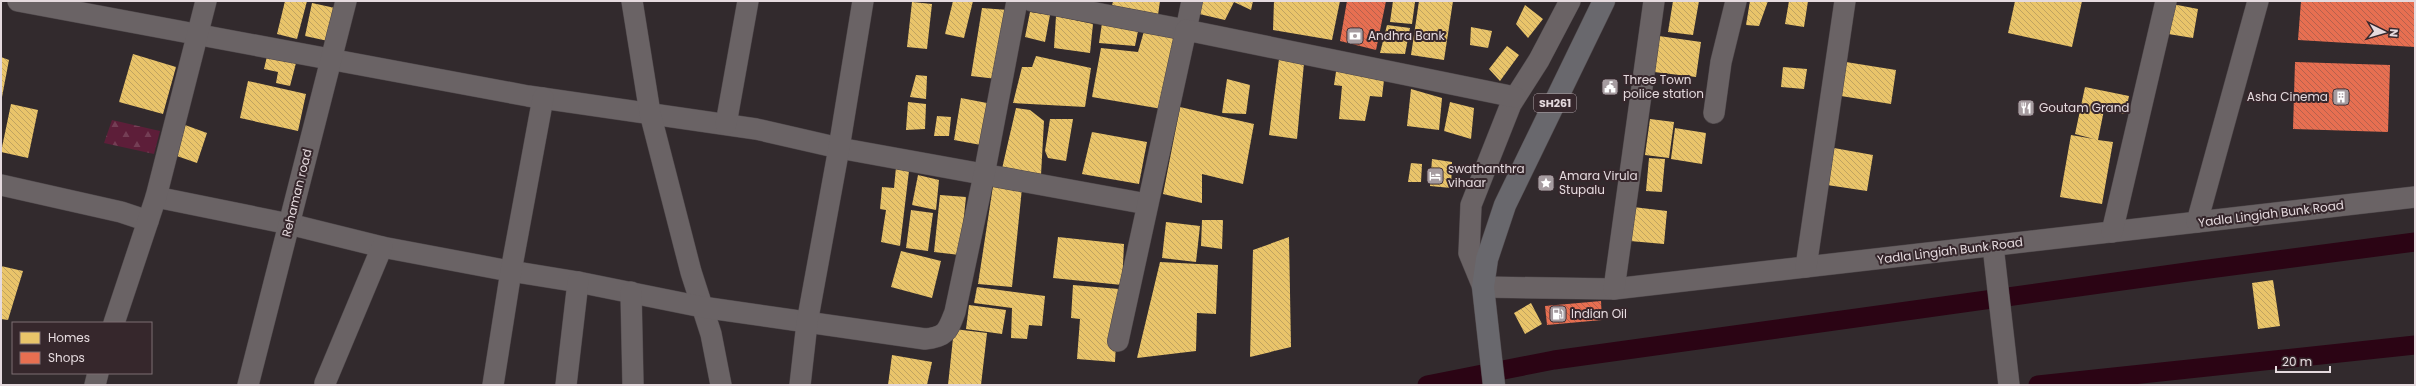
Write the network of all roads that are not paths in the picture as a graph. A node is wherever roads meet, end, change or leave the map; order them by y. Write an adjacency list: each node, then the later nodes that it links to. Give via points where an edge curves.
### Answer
1 (18, 1): 18 (street)
2 (206, 1): 18 (street)
3 (346, 1): 19 (street, Rehaman road)
4 (632, 1): 22 (street)
5 (748, 1): 24 (street)
6 (863, 1): 25 (street)
7 (1017, 1): 26 (street)
8 (1032, 1): 17 (street)
9 (1192, 1): 17 (street)
10 (1570, 1): 20 (street, via 1539,60)
11 (1604, 1): 40 (main road, SH261, via 1505,205 1487,259)
12 (1654, 1): 41 (street)
13 (1736, 1): 23 (street, via 1721,62)
14 (1845, 1): 37 (street)
15 (2166, 1): 34 (street)
16 (2258, 1): 32 (street)
17 (1186, 30): 20 (street); 30 (street)
18 (197, 33): 19 (street); 28 (street)
19 (331, 58): 21 (street); 33 (street, Rehaman road)
20 (1515, 97): 40 (street, via 1471,204 1469,253)
21 (543, 98): 22 (street); 38 (street)
22 (650, 113): 24 (street); 43 (street)
23 (1714, 113)
24 (726, 124): 25 (street)
25 (839, 148): 26 (street); 45 (street)
26 (984, 175): 30 (street); 45 (street, via 955,312 948,330 939,338 925,340)
27 (1, 185): 31 (street, via 121,212)
28 (156, 197): 31 (street); 33 (street)
29 (2415, 197): 32 (street, Yadla Lingiah Bunk Road)
30 (1147, 204): 46 (street)
31 (148, 221): 44 (street)
32 (2197, 222): 34 (street, Yadla Lingiah Bunk Road)
33 (289, 224): 36 (street); 51 (street, Rehaman road)
34 (2112, 232): 35 (street, Yadla Lingiah Bunk Road)
35 (1993, 246): 37 (street, Yadla Lingiah Bunk Road); 49 (street)
36 (382, 247): 38 (street); 48 (street)
37 (1806, 267): 41 (street, Yadla Lingiah Bunk Road)
38 (511, 271): 39 (street); 52 (street)
39 (578, 282): 42 (street); 53 (street)
40 (1483, 287): 41 (street, Yadla Lingiah Bunk Road); 57 (main road, SH261)
41 (1614, 289)
42 (631, 292): 43 (street); 54 (street)
43 (702, 307): 45 (street); 55 (street, via 711,334)
44 (114, 322)
45 (807, 323): 56 (street)
46 (1118, 341)
47 (98, 374): 50 (street)
48 (325, 383)
49 (2009, 383)
50 (95, 385)
51 (248, 385)
52 (493, 385)
53 (566, 385)
54 (633, 385)
55 (721, 385)
56 (800, 385)
57 (1494, 385)

